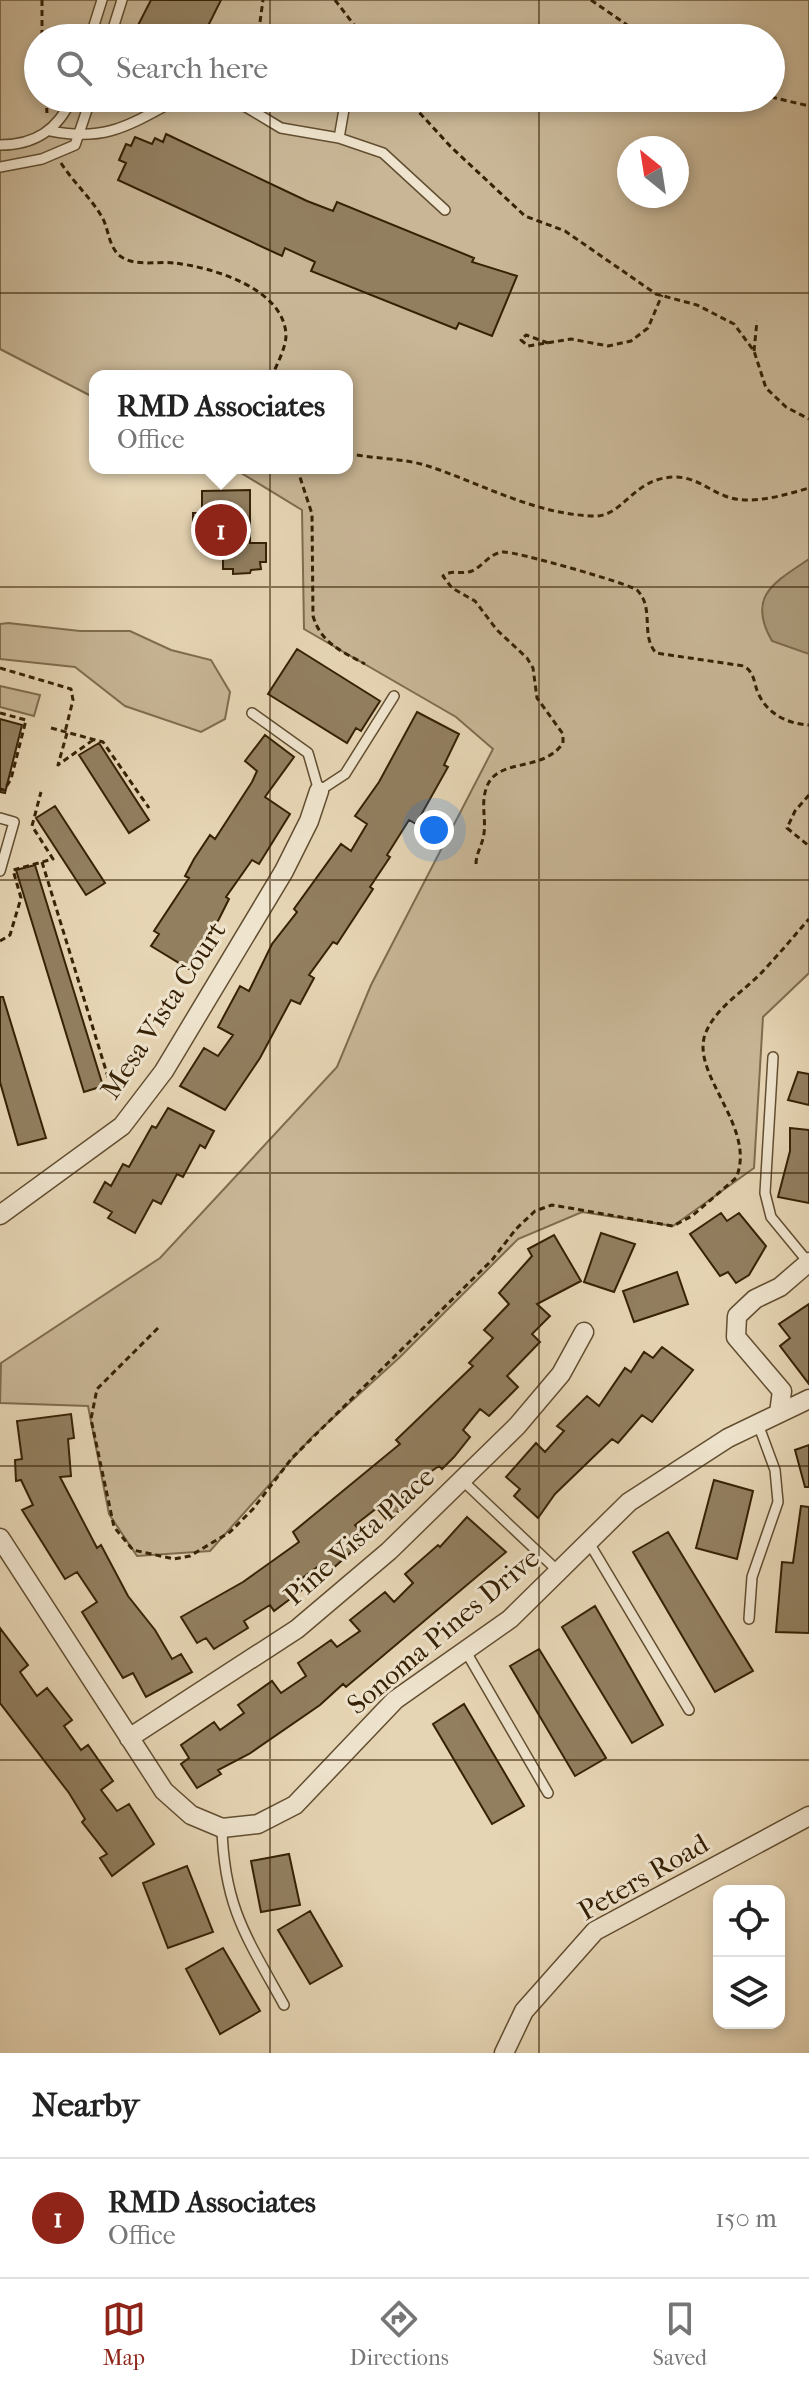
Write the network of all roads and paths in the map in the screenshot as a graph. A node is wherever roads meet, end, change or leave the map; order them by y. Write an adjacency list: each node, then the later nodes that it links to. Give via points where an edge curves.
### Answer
1 (42, 0): 7 (path)
2 (102, 0): 8 (lane)
3 (122, 0): 9 (lane)
4 (263, 0): 10 (path)
5 (335, 0): 11 (path)
6 (591, 0): 12 (path)
7 (42, 24)
8 (94, 24)
9 (114, 24)
10 (262, 24)
11 (353, 24)
12 (626, 24)
13 (785, 100): 14 (path)
14 (809, 106)
15 (66, 112): 21 (lane)
16 (86, 112): 22 (lane)
17 (152, 112): 22 (lane, via 105,135)
18 (252, 112): 23 (lane, via 281,128)
19 (344, 112): 23 (lane)
20 (420, 112): 28 (path, via 515,209 565,231)
21 (51, 131): 22 (lane); 24 (lane, via 35,140)
22 (77, 136): 25 (lane, via 75,145)
23 (339, 138): 27 (lane, via 383,153)
24 (0, 145)
25 (57, 154): 26 (lane); 32 (path, via 101,216 121,257 207,270 265,298 286,335)
26 (0, 167)
27 (445, 210)
28 (662, 295): 30 (path, via 648,328 631,341 608,346 578,339); 31 (path, via 731,322)
29 (757, 321): 31 (path)
30 (548, 343): 30 (path, via 528,346 521,340 526,335)
31 (754, 351): 33 (path, via 771,394)
32 (274, 370)
33 (809, 419)
34 (353, 454): 36 (path, via 418,463 545,509 590,516 611,512 643,484 666,478 698,481 743,500)
35 (299, 474): 37 (path, via 311,503 316,627 332,646)
36 (809, 488)
37 (365, 664)
38 (0, 668): 46 (path, via 71,689)
39 (394, 696): 49 (lane, via 345,774)
40 (0, 713): 42 (path)
41 (252, 713): 49 (lane, via 308,753)
42 (26, 720): 43 (path); 48 (path, via 11,779)
43 (32, 722)
44 (809, 725): 56 (path, via 790,723 771,710 744,666 656,653 649,642 645,604 630,585 507,552 472,571 447,573 445,582 475,601 527,658 537,698 563,734 559,749 547,758 499,770 492,777 485,791 484,836)
45 (51, 728): 46 (path)
46 (66, 732): 47 (path); 47 (path, via 58,765)
47 (93, 740): 52 (path, via 103,742)
48 (0, 789)
49 (319, 791): 63 (street, Mesa Vista Court, via 284,871 164,1071 122,1126)
50 (41, 792): 55 (path, via 32,826 53,859)
51 (809, 795): 54 (path, via 787,826)
52 (149, 808)
53 (0, 818): 57 (lane, via 14,822)
54 (809, 846)
55 (42, 862): 59 (path, via 13,870 21,898 10,935); 61 (path)
56 (476, 864)
57 (0, 871)
58 (809, 919): 62 (path, via 718,1013 703,1040 708,1067 733,1118 736,1178 677,1225)
59 (0, 941)
60 (773, 1057): 64 (lane, via 765,1193 771,1217)
61 (108, 1077)
62 (582, 1212): 62 (path, via 628,1220 659,1225 621,1220); 65 (path, via 552,1205 535,1211 292,1458 230,1532 190,1556 174,1559 133,1550 114,1527 91,1419 97,1389)
63 (0, 1215)
64 (809, 1262): 68 (street, via 737,1316 736,1337 782,1391)
65 (158, 1328)
66 (584, 1332): 70 (street, Pine Vista Place, via 561,1374)
67 (809, 1399): 68 (street, Sonoma Pines Drive)
68 (779, 1413): 69 (street, Sonoma Pines Drive)
69 (758, 1424): 72 (street, Sonoma Pines Drive, via 682,1465 629,1502); 74 (lane, via 775,1470 778,1502 752,1577)
70 (463, 1481): 73 (lane); 77 (street, Pine Vista Place, via 297,1629)
71 (0, 1538): 77 (street)
72 (588, 1541): 73 (street, Sonoma Pines Drive); 76 (lane)
73 (559, 1572): 75 (street, Sonoma Pines Drive, via 510,1619)
74 (749, 1619)
75 (465, 1650): 78 (lane); 80 (street, Sonoma Pines Drive, via 395,1700 295,1805 258,1824)
76 (689, 1710)
77 (129, 1738): 80 (street, via 164,1791 191,1815)
78 (548, 1793)
79 (809, 1816): 82 (street, Peters Road, via 595,1931 524,2011)
80 (222, 1828): 81 (lane, via 223,1872 238,1923)
81 (284, 2005)
82 (504, 2053)

